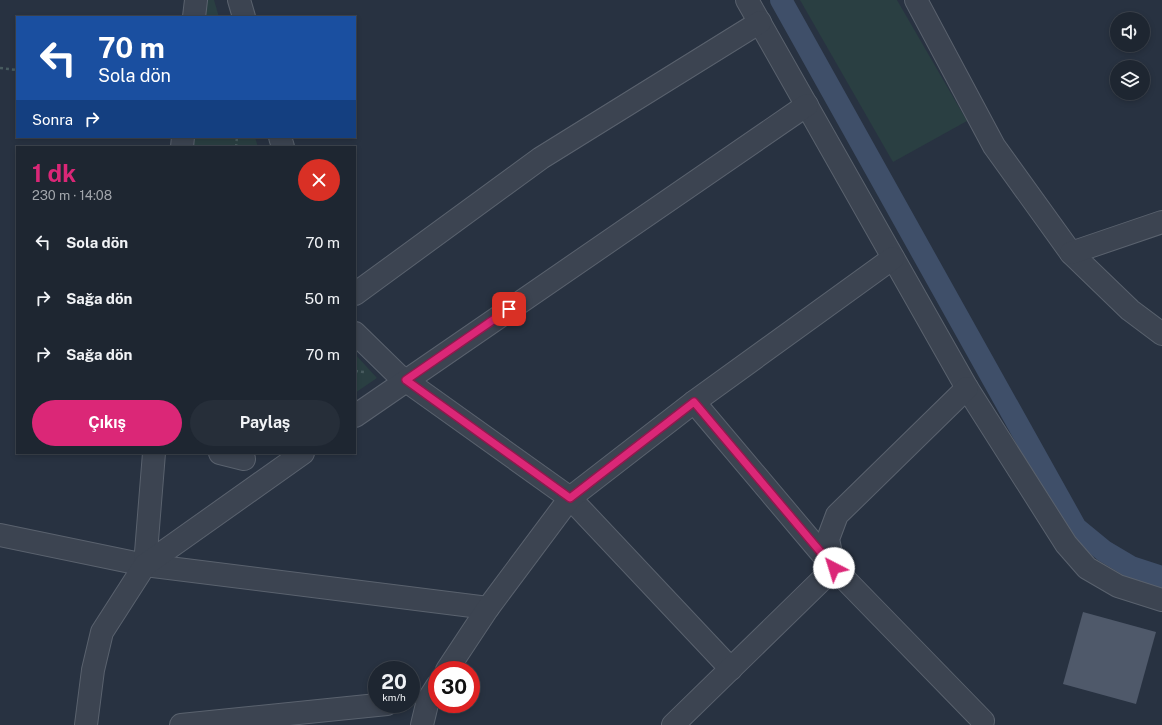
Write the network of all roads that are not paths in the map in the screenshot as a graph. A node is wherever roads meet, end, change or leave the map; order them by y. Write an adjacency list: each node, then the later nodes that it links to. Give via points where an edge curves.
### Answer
1 (196, 0): 5 (street)
2 (239, 0): 6 (street)
3 (747, 0): 7 (street)
4 (916, 0): 10 (street, via 994,146)
5 (194, 16)
6 (244, 16)
7 (760, 22): 8 (street); 12 (street, via 541,158)
8 (806, 105): 11 (street); 15 (street)
9 (1162, 222): 10 (street)
10 (1071, 253): 14 (street, via 1130,310)
11 (893, 258): 16 (street); 17 (street)
12 (356, 293)
13 (356, 334): 15 (street)
14 (1162, 334)
15 (406, 380): 18 (street); 23 (street)
16 (967, 388): 26 (street, via 837,515 828,539); 27 (street, via 1066,544 1087,568 1118,586)
17 (694, 402): 23 (street); 26 (street)
18 (356, 415)
19 (154, 454): 25 (street)
20 (224, 454): 22 (street)
21 (302, 454): 25 (street)
22 (244, 459)
23 (570, 498): 28 (street); 30 (street)
24 (0, 535): 25 (street)
25 (145, 565): 28 (street); 33 (street, via 102,632 93,670)
26 (834, 568): 30 (street); 37 (street, via 983,721)
27 (1162, 600)
28 (488, 608): 29 (street)
29 (453, 661)
30 (731, 669): 36 (street)
31 (425, 696): 35 (street)
32 (368, 706): 34 (street)
33 (86, 725)
34 (181, 725)
35 (422, 725)
36 (673, 725)
37 (982, 725)

